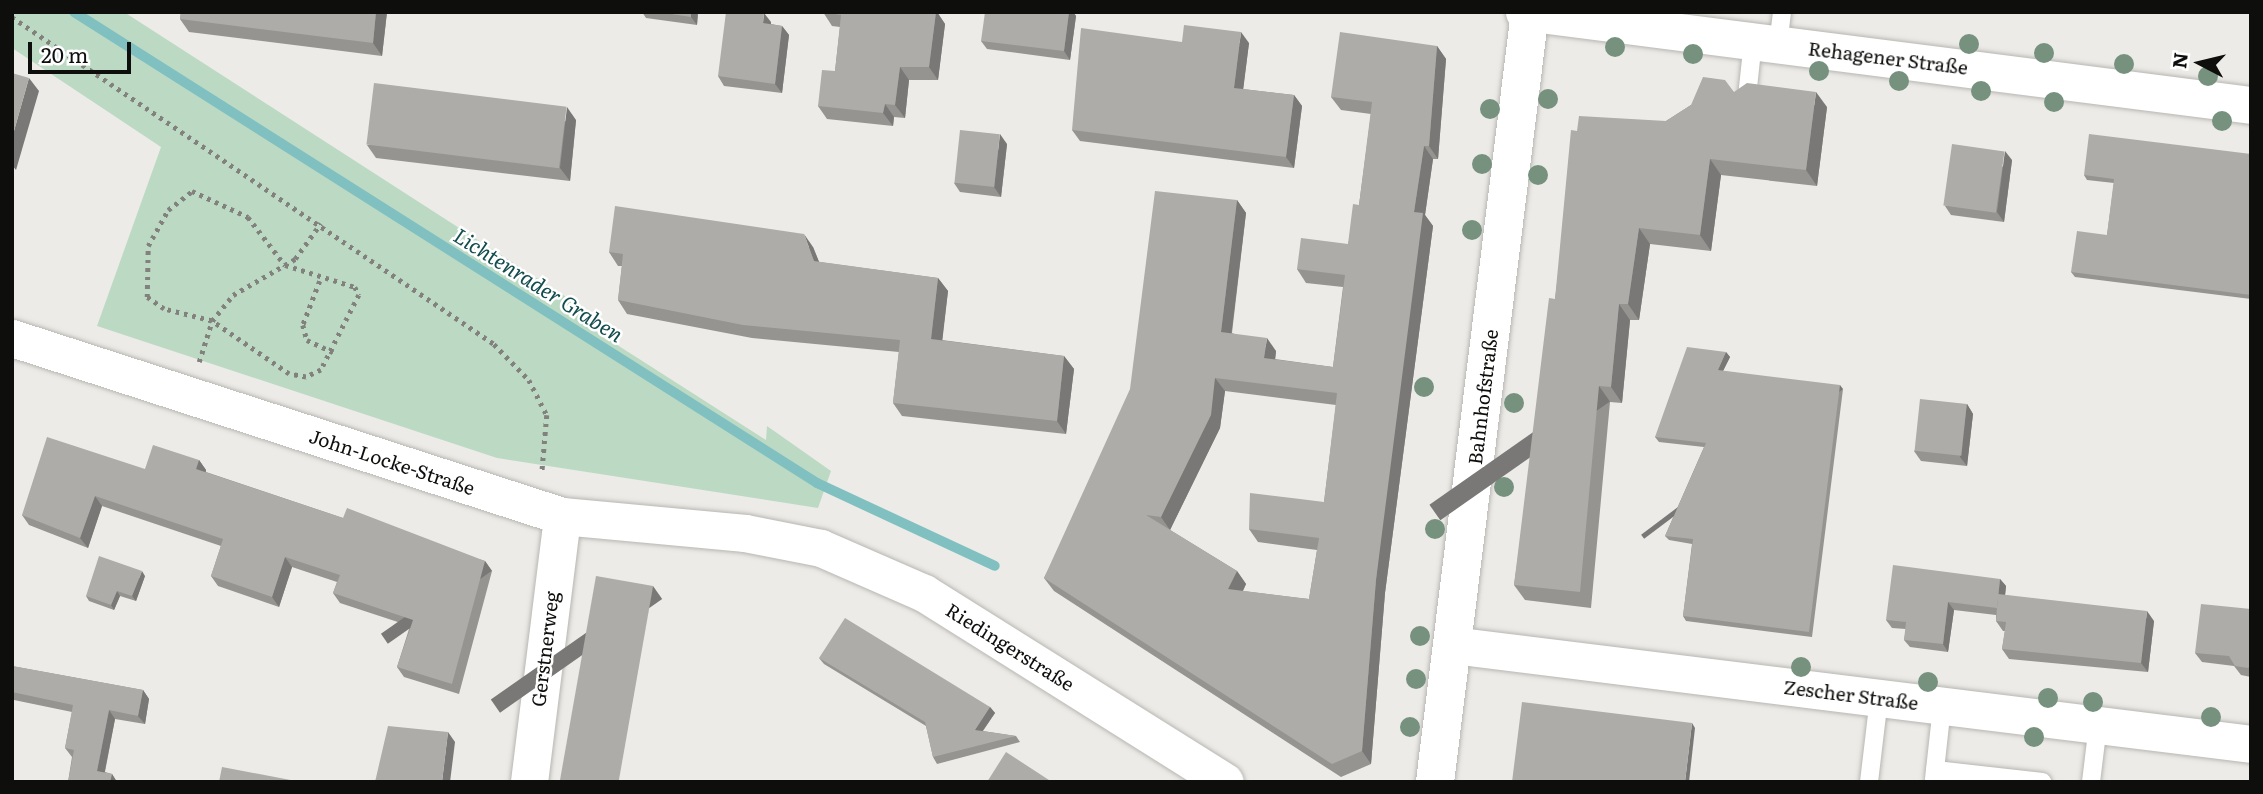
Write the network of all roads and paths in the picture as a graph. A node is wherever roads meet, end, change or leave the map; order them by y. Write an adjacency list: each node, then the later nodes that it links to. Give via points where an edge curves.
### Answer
1 (1524, 12): 2 (street, Rehagener Straße)
2 (1530, 13): 4 (street, Rehagener Straße); 16 (street, Bahnhofstraße)
3 (12, 17): 7 (path)
4 (1771, 33): 5 (lane); 6 (street, Rehagener Straße)
5 (1746, 97)
6 (2251, 104)
7 (321, 223): 8 (path); 14 (path, via 494,344 528,380 547,415 549,444 541,475)
8 (285, 265): 9 (path); 10 (path, via 233,295); 10 (path, via 248,218 192,191 168,210 148,246 142,277 147,297 164,309)
9 (320, 281): 12 (path, via 303,325 307,340); 12 (path, via 342,280 359,295)
10 (212, 321): 12 (path, via 289,374 306,377 321,370); 13 (path)
11 (12, 338): 13 (street, John-Locke-Straße)
12 (333, 352)
13 (188, 396): 14 (street, John-Locke-Straße)
14 (562, 516): 15 (street, John-Locke-Straße); 22 (street, Gerstnerweg)
15 (782, 539): 23 (street, Riedingerstraße, via 821,548 924,593)
16 (1452, 645): 17 (street, Zescher Straße); 24 (street, Bahnhofstraße)
17 (1879, 698): 18 (street, Zescher Straße); 25 (lane)
18 (1942, 706): 19 (street, Zescher Straße); 21 (lane)
19 (2098, 725): 20 (street, Zescher Straße); 27 (lane)
20 (2251, 744)
21 (1934, 776): 26 (lane)
22 (529, 782)
23 (1225, 782)
24 (1435, 782)
25 (1869, 782)
26 (2042, 782)
27 (2091, 782)

